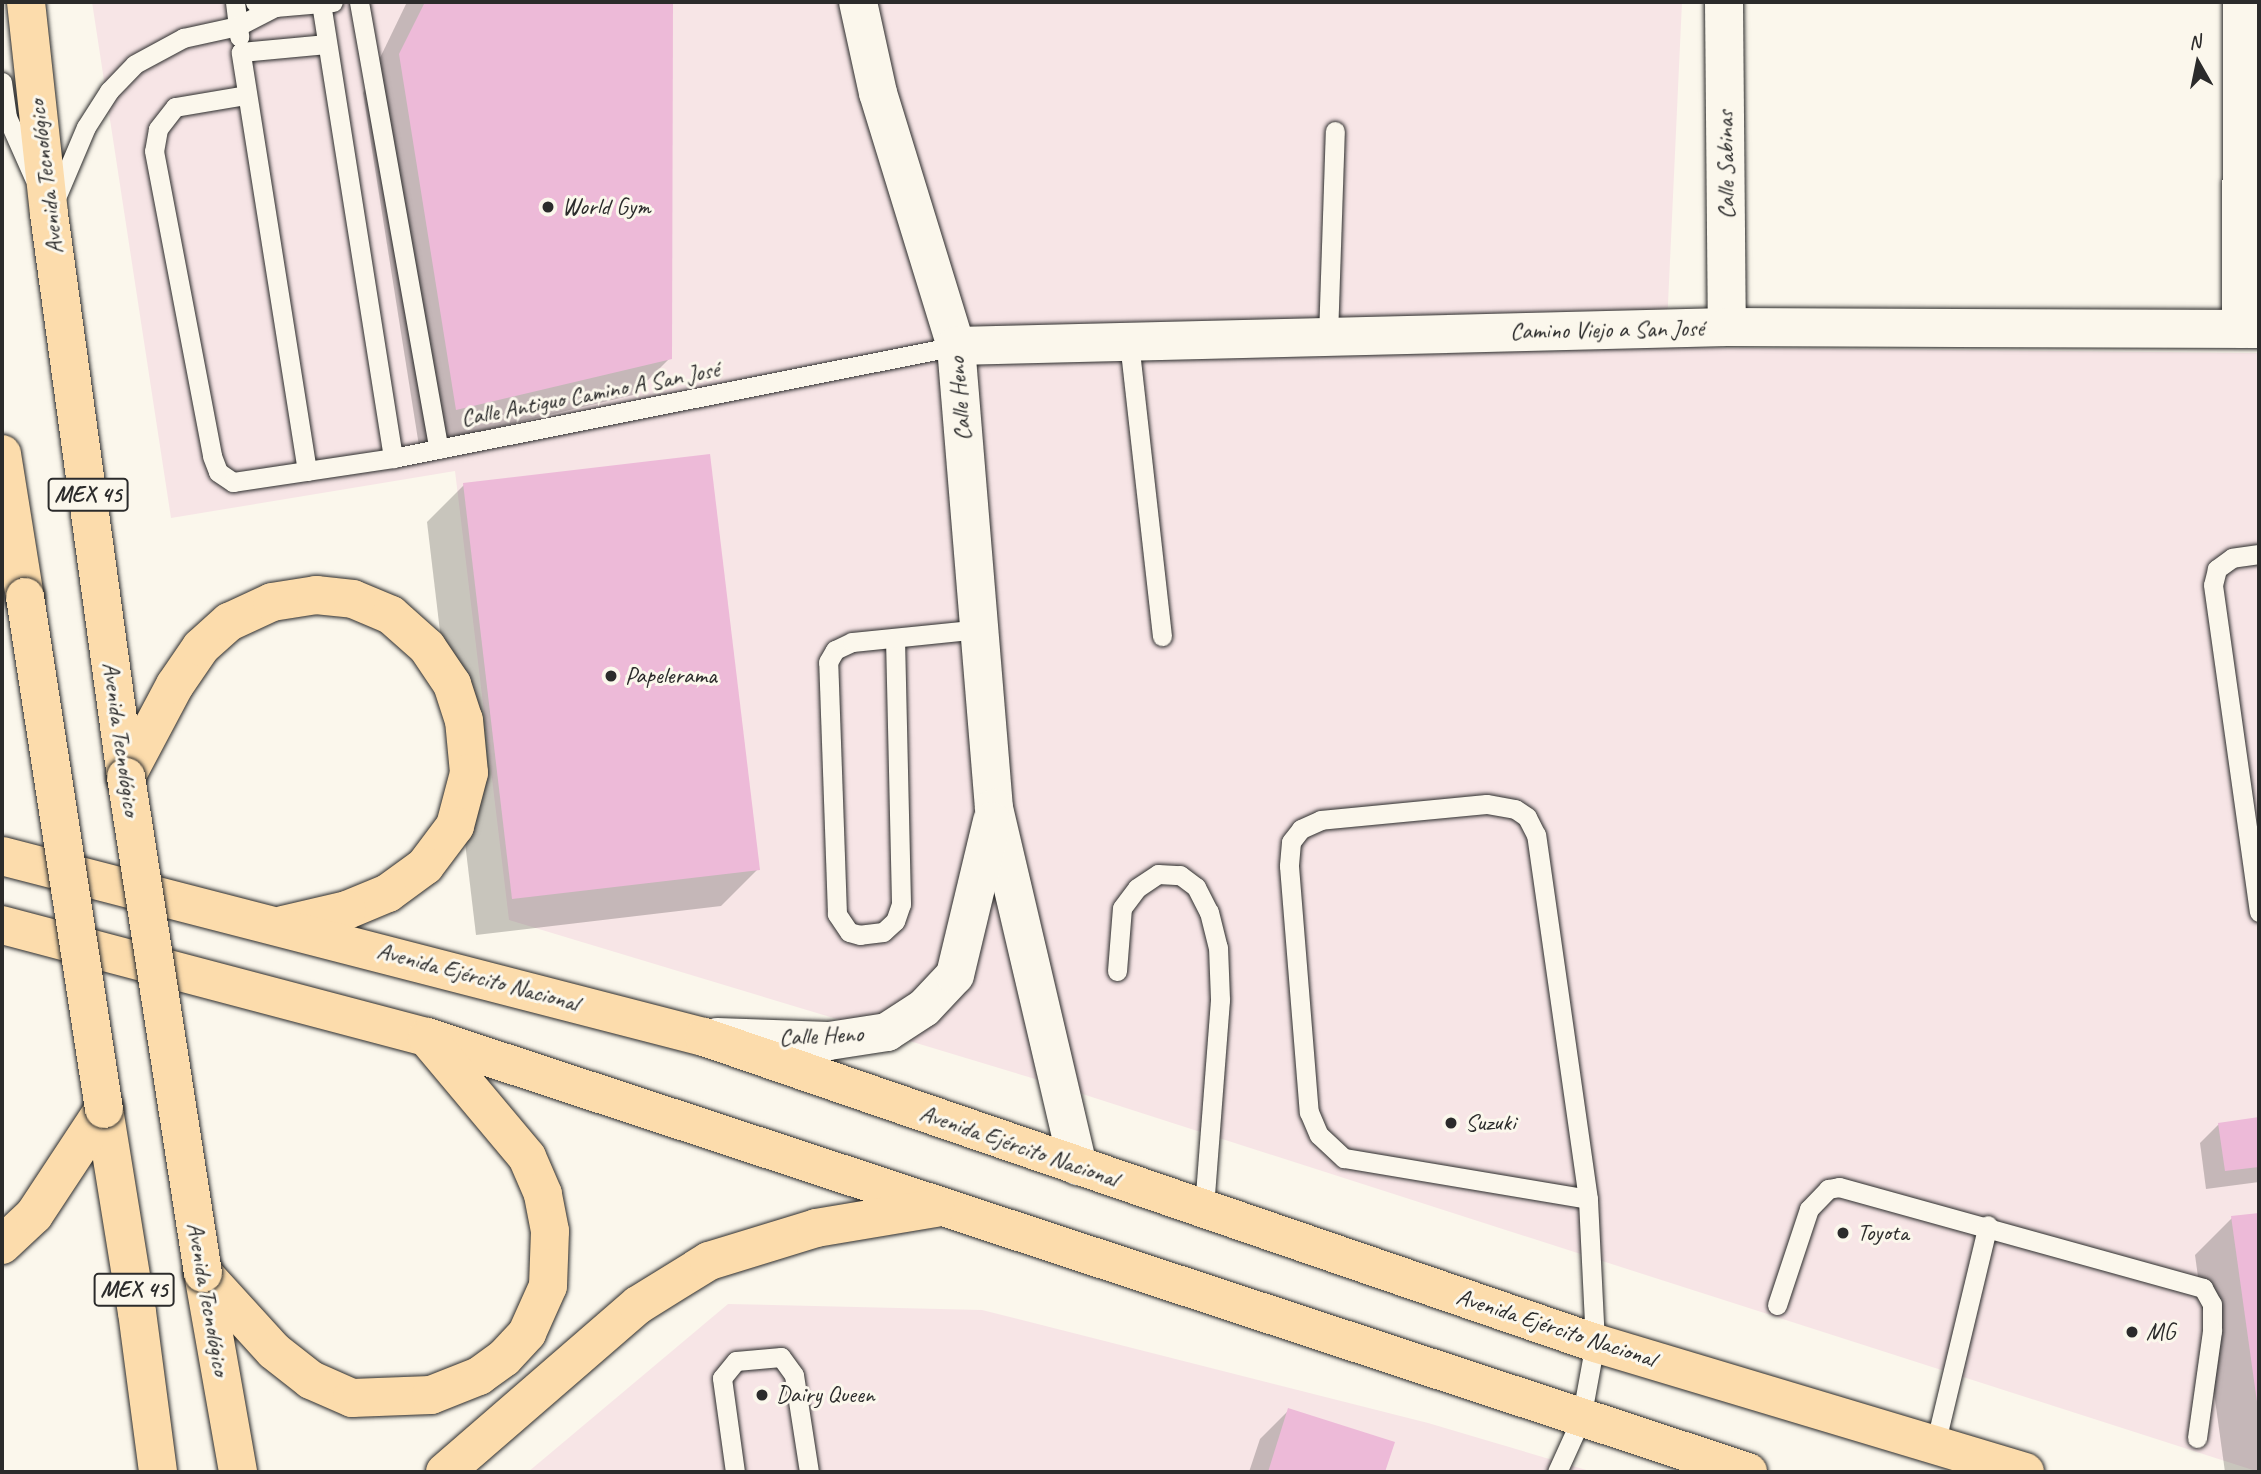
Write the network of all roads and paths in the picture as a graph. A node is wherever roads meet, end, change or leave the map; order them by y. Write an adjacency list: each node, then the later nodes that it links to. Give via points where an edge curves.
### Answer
1 (26, 2): 16 (main road, Avenida Tecnológico / MEX 45)
2 (235, 2): 10 (lane)
3 (255, 2): 9 (lane)
4 (359, 2): 22 (lane)
5 (858, 2): 21 (street, Calle Heno, via 878,93)
6 (1724, 2): 17 (street, Calle Sabinas)
7 (2242, 2): 18 (street)
8 (328, 3): 9 (lane); 11 (lane)
9 (275, 7): 10 (lane)
10 (238, 26): 12 (lane); 16 (lane, via 183,38 135,64 109,91 86,127)
11 (327, 44): 12 (lane); 24 (lane)
12 (241, 52): 14 (lane)
13 (2, 82): 16 (lane, via 7,117)
14 (246, 95): 25 (lane); 25 (lane, Calle Antiguo Camino A San José, via 175,107 158,129 154,151 218,472 233,482)
15 (1335, 131): 19 (lane)
16 (49, 214): 31 (main road, Avenida Tecnológico / MEX 45)
17 (1727, 327): 18 (street, Camino Viejo a San José); 19 (street, Camino Viejo a San José)
18 (2250, 329)
19 (1328, 337): 20 (street, Camino Viejo a San José)
20 (1129, 342): 21 (street, Camino Viejo a San José); 29 (lane)
21 (956, 346): 22 (lane, Calle Antiguo Camino A San José); 28 (street, Calle Heno)
22 (439, 449): 24 (lane, Calle Antiguo Camino A San José)
23 (2, 454): 27 (main road, MEX 45)
24 (393, 458): 25 (lane, Calle Antiguo Camino A San José)
25 (307, 471)
26 (2259, 554): 34 (lane, via 2232,558 2217,569 2213,585)
27 (13, 583): 40 (main road, MEX 45, bridge)
28 (979, 629): 30 (lane); 32 (street, Calle Heno)
29 (1162, 636)
30 (895, 638): 30 (lane, via 852,642 835,650 828,662 837,914 849,932 860,936 883,932 895,921 901,904)
31 (126, 777): 36 (main road, via 175,685 201,647 229,622 272,602 316,595 353,598 391,615 427,647 452,684 464,720 469,773 455,826 425,866 388,893 346,910); 47 (main road, Avenida Tecnológico / MEX 45, bridge)
32 (994, 808): 39 (street, Calle Heno, via 975,909 955,975 924,1007 887,1032 829,1041); 41 (street, Calle Heno)
33 (2, 856): 36 (main road, Avenida Ejército Nacional)
34 (2259, 912)
35 (2, 925): 38 (main road)
36 (279, 926): 39 (main road, Avenida Ejército Nacional)
37 (1116, 971): 44 (lane, via 1122,908 1136,888 1158,874 1180,875 1196,887 1209,912 1218,947 1220,1000)
38 (426, 1037): 43 (main road); 47 (main road, via 527,1157 543,1194 550,1231 548,1286 527,1333 504,1358 479,1376 431,1395 352,1398 311,1380 274,1352)
39 (704, 1037): 41 (main road, Avenida Ejército Nacional)
40 (104, 1110): 46 (main road, via 34,1215); 53 (main road, MEX 45)
41 (1078, 1166): 44 (main road, Avenida Ejército Nacional)
42 (1588, 1199): 42 (lane, via 1344,1158 1318,1135 1309,1112 1289,866 1291,842 1301,829 1321,820 1486,804 1515,809 1527,817 1536,835 1545,879); 49 (lane)
43 (947, 1207): 50 (main road); 55 (main road, via 839,1223 709,1261 638,1305)
44 (1203, 1209): 49 (main road, Avenida Ejército Nacional)
45 (1988, 1225): 48 (lane, via 1851,1189 1828,1189 1806,1216); 51 (lane, via 2203,1287 2212,1304 2212,1331); 52 (lane)
46 (2, 1245)
47 (203, 1273): 54 (main road, Avenida Tecnológico / MEX 45)
48 (1777, 1305)
49 (1595, 1343): 50 (lane); 52 (main road, Avenida Ejército Nacional)
50 (1581, 1419): 58 (lane); 59 (main road)
51 (2197, 1438)
52 (1935, 1445): 60 (main road, Avenida Ejército Nacional)
53 (158, 1472)
54 (239, 1472)
55 (445, 1472)
56 (735, 1472): 57 (lane, via 722,1378 736,1361 782,1357 794,1375)
57 (809, 1472)
58 (1557, 1472)
59 (1748, 1472)
60 (2025, 1472)

